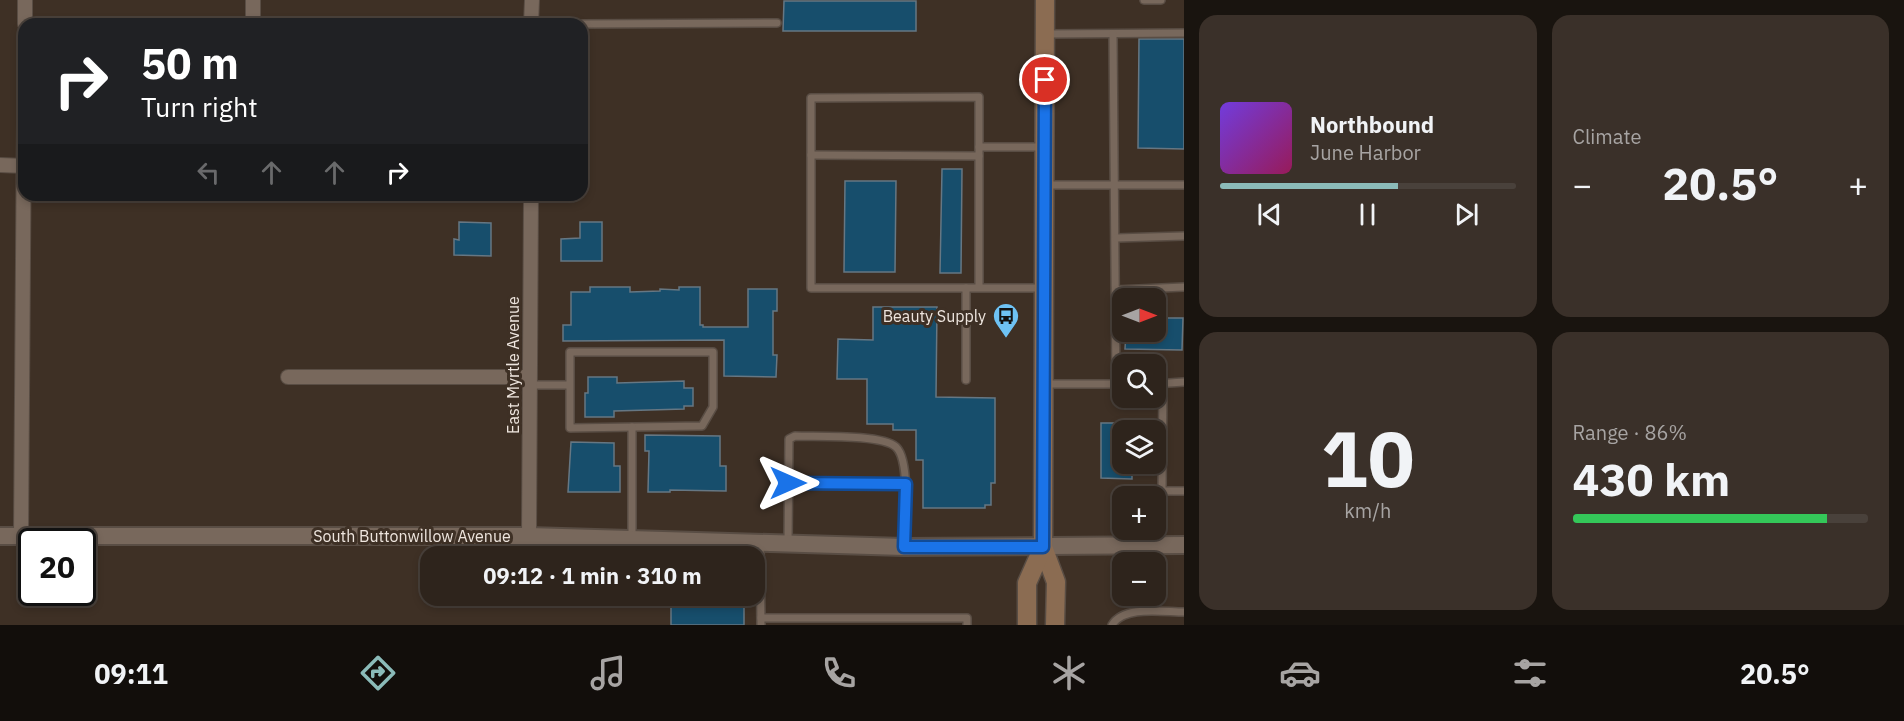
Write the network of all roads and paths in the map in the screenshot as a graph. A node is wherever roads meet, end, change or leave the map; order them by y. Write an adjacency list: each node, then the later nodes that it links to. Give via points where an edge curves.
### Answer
1 (25, 0): 7 (street)
2 (253, 0): 8 (street)
3 (532, 0): 9 (street)
4 (1045, 0): 13 (main road)
5 (1144, 0): 6 (lane)
6 (1161, 0)
7 (25, 18)
8 (253, 18)
9 (531, 18)
10 (777, 23): 11 (lane)
11 (588, 24)
12 (1184, 33): 14 (lane)
13 (1045, 34): 14 (lane); 16 (main road)
14 (1113, 34): 23 (lane)
15 (979, 147): 16 (lane); 17 (lane, via 979,97 811,98); 18 (lane)
16 (1045, 147): 21 (main road)
17 (811, 155): 18 (lane); 29 (lane, via 811,288)
18 (979, 156): 30 (lane)
19 (0, 165): 20 (street)
20 (18, 166)
21 (1044, 185): 23 (lane); 31 (main road)
22 (1184, 185): 23 (lane)
23 (1113, 186): 27 (lane)
24 (24, 201): 47 (street)
25 (531, 201): 36 (street, East Myrtle Avenue)
26 (1184, 236): 27 (lane)
27 (1116, 238): 32 (lane)
28 (1184, 287): 33 (lane)
29 (966, 288): 30 (lane); 35 (lane)
30 (979, 288): 31 (lane)
31 (1044, 288): 39 (main road)
32 (1116, 288)
33 (1161, 288)
34 (288, 377): 36 (street)
35 (966, 380)
36 (529, 381): 41 (lane); 51 (street, East Myrtle Avenue)
37 (1184, 382): 38 (lane)
38 (1166, 383)
39 (1044, 384): 40 (lane); 57 (main road)
40 (1112, 384)
41 (570, 385): 43 (lane, via 570,428); 43 (lane, via 570,352 713,352 713,406 702,426)
42 (1160, 408): 46 (lane, via 1162,491)
43 (632, 428): 52 (lane)
44 (788, 483): 45 (lane); 45 (lane, via 789,439 795,436 885,440 897,448 902,458); 54 (lane)
45 (906, 484): 56 (lane)
46 (1184, 491)
47 (21, 528)
48 (0, 536): 49 (street, South Buttonwillow Avenue)
49 (18, 536)
50 (96, 536): 51 (street, South Buttonwillow Avenue)
51 (529, 536): 52 (street, South Buttonwillow Avenue)
52 (632, 538): 53 (street, South Buttonwillow Avenue)
53 (760, 542): 54 (street, South Buttonwillow Avenue); 59 (lane)
54 (788, 543): 56 (street, South Buttonwillow Avenue)
55 (1184, 545): 57 (street, South Buttonwillow Avenue)
56 (904, 547): 57 (street, South Buttonwillow Avenue)
57 (1043, 547): 61 (main road, via 1027,583); 62 (main road, via 1056,582)
58 (1184, 612): 63 (lane, via 1132,612 1120,615)
59 (761, 621): 60 (lane, via 967,618)
60 (967, 625)
61 (1027, 625)
62 (1055, 625)
63 (1112, 625)

